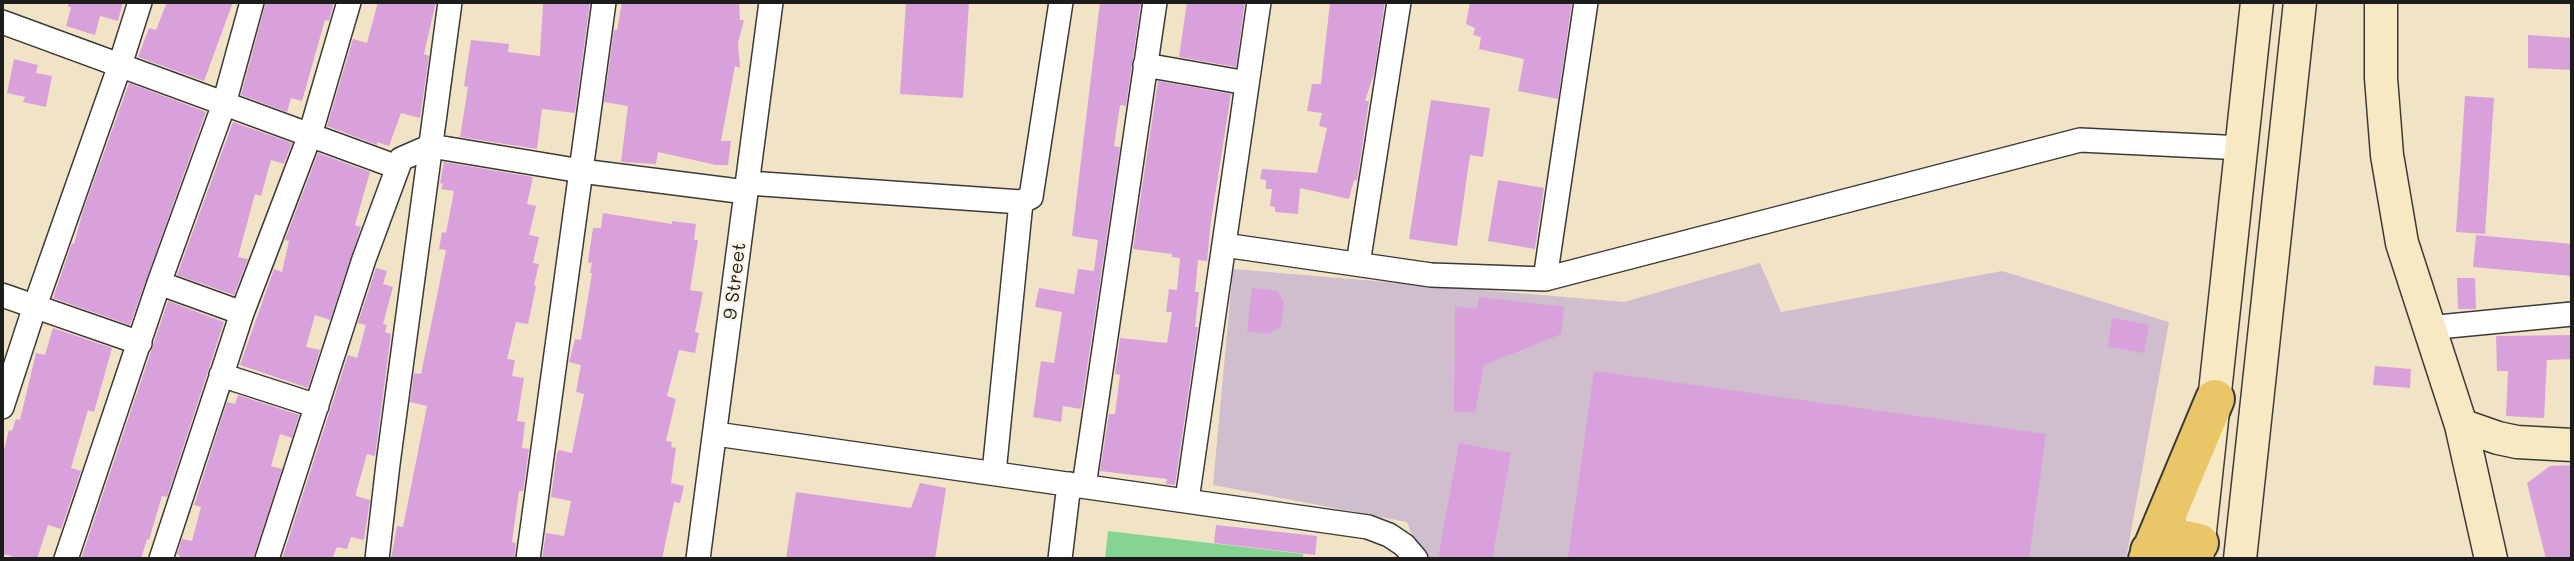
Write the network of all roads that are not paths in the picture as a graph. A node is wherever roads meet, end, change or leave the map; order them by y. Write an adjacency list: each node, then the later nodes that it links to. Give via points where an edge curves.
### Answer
1 (139, 2): 16 (street)
2 (252, 2): 19 (street)
3 (349, 2): 20 (street)
4 (450, 2): 21 (street)
5 (604, 2): 24 (street)
6 (771, 2): 25 (street, 9 Street)
7 (1061, 2): 26 (street, via 1031,197)
8 (1155, 2): 17 (street)
9 (1259, 2): 18 (street)
10 (1399, 2): 28 (street)
11 (1586, 2): 29 (street)
12 (2257, 2): 22 (main road)
13 (2300, 2): 57 (main road)
14 (2381, 2): 35 (main road, via 2388,155 2402,243)
15 (6, 20): 16 (street)
16 (120, 65): 19 (street); 32 (street)
17 (1145, 65): 18 (street); 45 (street)
18 (1247, 83): 27 (street)
19 (224, 104): 20 (street); 30 (street)
20 (310, 135): 23 (street); 33 (street)
21 (431, 146): 23 (street, via 401,159); 24 (street); 52 (street)
22 (2243, 148): 29 (street, via 2080,140); 38 (main road)
23 (397, 167): 39 (street)
24 (580, 171): 25 (street); 53 (street)
25 (747, 187): 26 (street); 42 (street, 9 Street)
26 (1021, 202): 44 (street)
27 (1224, 245): 28 (street); 46 (street)
28 (1358, 264): 29 (street, via 1431,275)
29 (1545, 279)
30 (159, 284): 33 (street); 36 (street)
31 (2, 295): 32 (street)
32 (35, 306): 36 (street); 40 (street)
33 (242, 313): 37 (street)
34 (2572, 314): 35 (street)
35 (2428, 328): 41 (main road)
36 (140, 343): 49 (street)
37 (221, 375): 39 (street); 50 (street)
38 (2215, 399): 47 (main road); 48 (highway)
39 (317, 406): 51 (street)
40 (2, 407)
41 (2461, 425): 43 (main road, via 2516,442); 58 (main road)
42 (716, 434): 44 (street); 54 (street, 9 Street)
43 (2572, 444)
44 (994, 473): 45 (street)
45 (1077, 485): 46 (street); 55 (street)
46 (1187, 500): 56 (street, via 1368,527 1389,535)
47 (2198, 551): 48 (highway, via 2176,538 2161,542)
48 (2149, 555)
49 (66, 559)
50 (161, 559)
51 (267, 559)
52 (377, 559)
53 (528, 559)
54 (698, 559)
55 (1060, 559)
56 (1416, 559)
57 (2240, 559)
58 (2491, 559)

